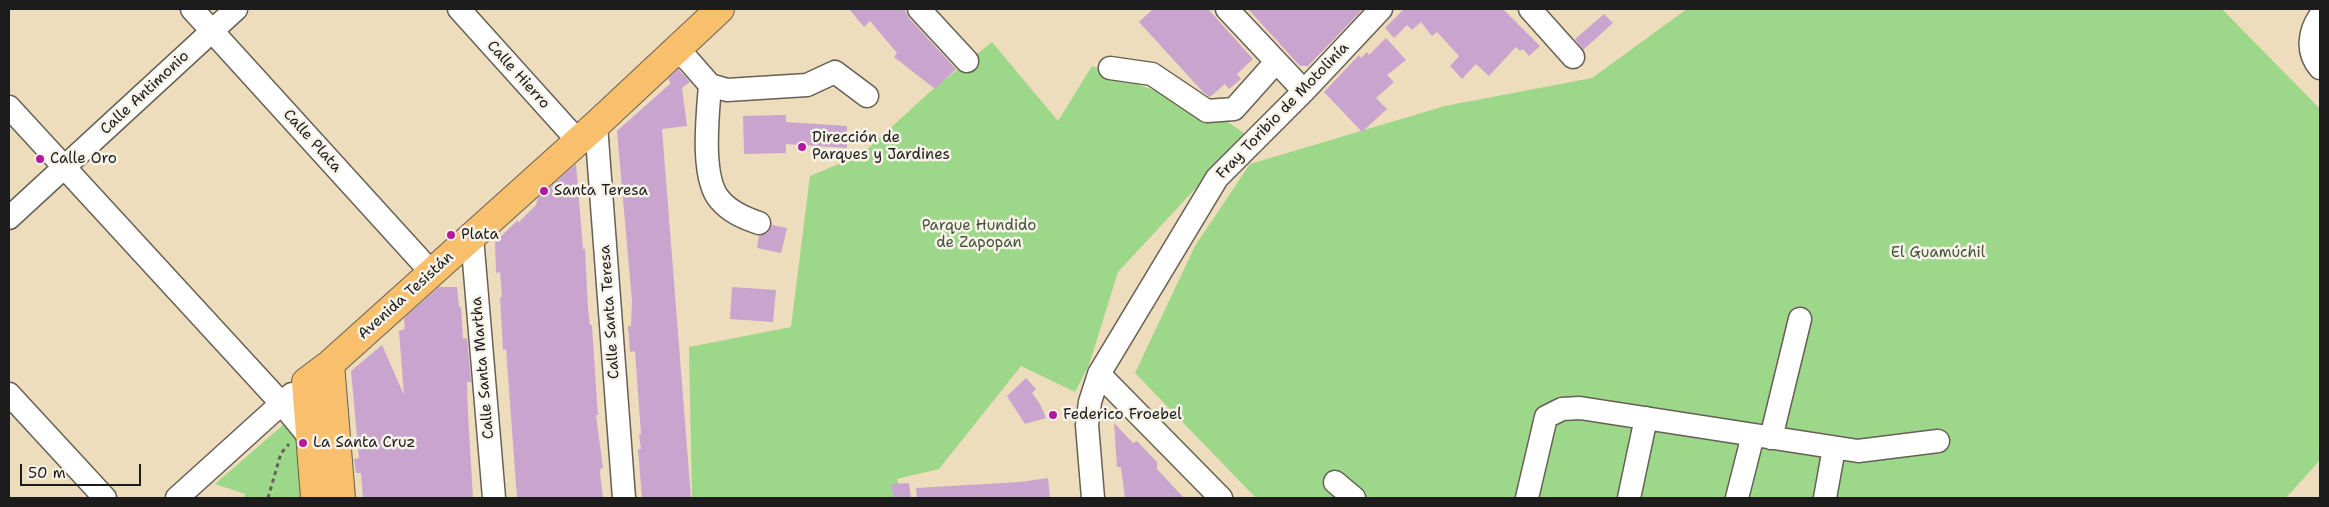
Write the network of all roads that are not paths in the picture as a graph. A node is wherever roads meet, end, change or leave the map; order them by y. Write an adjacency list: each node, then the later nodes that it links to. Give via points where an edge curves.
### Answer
1 (192, 9): 10 (street, Calle Plata)
2 (236, 9): 10 (street, Calle Antimonio)
3 (459, 9): 21 (street, Calle Hierro)
4 (720, 9): 11 (main road, Avenida Tesistán)
5 (919, 9): 13 (street)
6 (1227, 9): 14 (street)
7 (1381, 9): 18 (street, Fray Toribio de Motolinía)
8 (1530, 9): 12 (street)
9 (2320, 16): 16 (street, via 2313,26 2309,42)
10 (212, 31): 22 (street, Calle Antimonio); 26 (street, Calle Plata)
11 (676, 50): 17 (street); 21 (main road, Avenida Tesistán)
12 (1573, 57)
13 (967, 61)
14 (1276, 62): 15 (street, via 1234,109 1207,111 1152,74); 18 (street)
15 (1110, 68)
16 (2320, 68)
17 (710, 85): 19 (street, via 727,90 807,85 835,72); 24 (street, via 706,137 710,179 718,199 736,214)
18 (1304, 91): 29 (street, Fray Toribio de Motolinía, via 1216,178)
19 (866, 96)
20 (9, 107): 22 (street)
21 (587, 133): 25 (main road, Avenida Tesistán); 44 (street, Calle Santa Teresa)
22 (64, 167): 23 (street, Calle Antimonio); 32 (street)
23 (9, 218)
24 (759, 223)
25 (472, 237): 26 (main road, Avenida Tesistán); 43 (street, Calle Santa Martha)
26 (432, 273): 28 (main road, Avenida Tesistán)
27 (1800, 319): 34 (street)
28 (330, 364): 30 (main road, Avenida Tesistán); 42 (main road)
29 (1100, 374): 45 (street, Fray Toribio de Motolinía, via 1090,402 1087,425); 46 (street)
30 (306, 382): 32 (street, Avenida Tesistán); 35 (main road)
31 (9, 394): 39 (street)
32 (282, 404): 35 (street); 40 (street, Avenida Tesistán)
33 (1646, 418): 34 (street); 48 (street, via 1580,408 1562,409 1546,416); 49 (street)
34 (1762, 437): 37 (street); 50 (street)
35 (302, 439): 41 (main road)
36 (1938, 441): 37 (street, via 1858,451)
37 (1834, 448): 51 (street)
38 (1335, 482): 47 (street)
39 (104, 498)
40 (177, 498)
41 (315, 498)
42 (341, 498)
43 (494, 498)
44 (624, 498)
45 (1093, 498)
46 (1221, 498)
47 (1354, 498)
48 (1527, 498)
49 (1629, 498)
50 (1737, 498)
51 (1825, 498)

